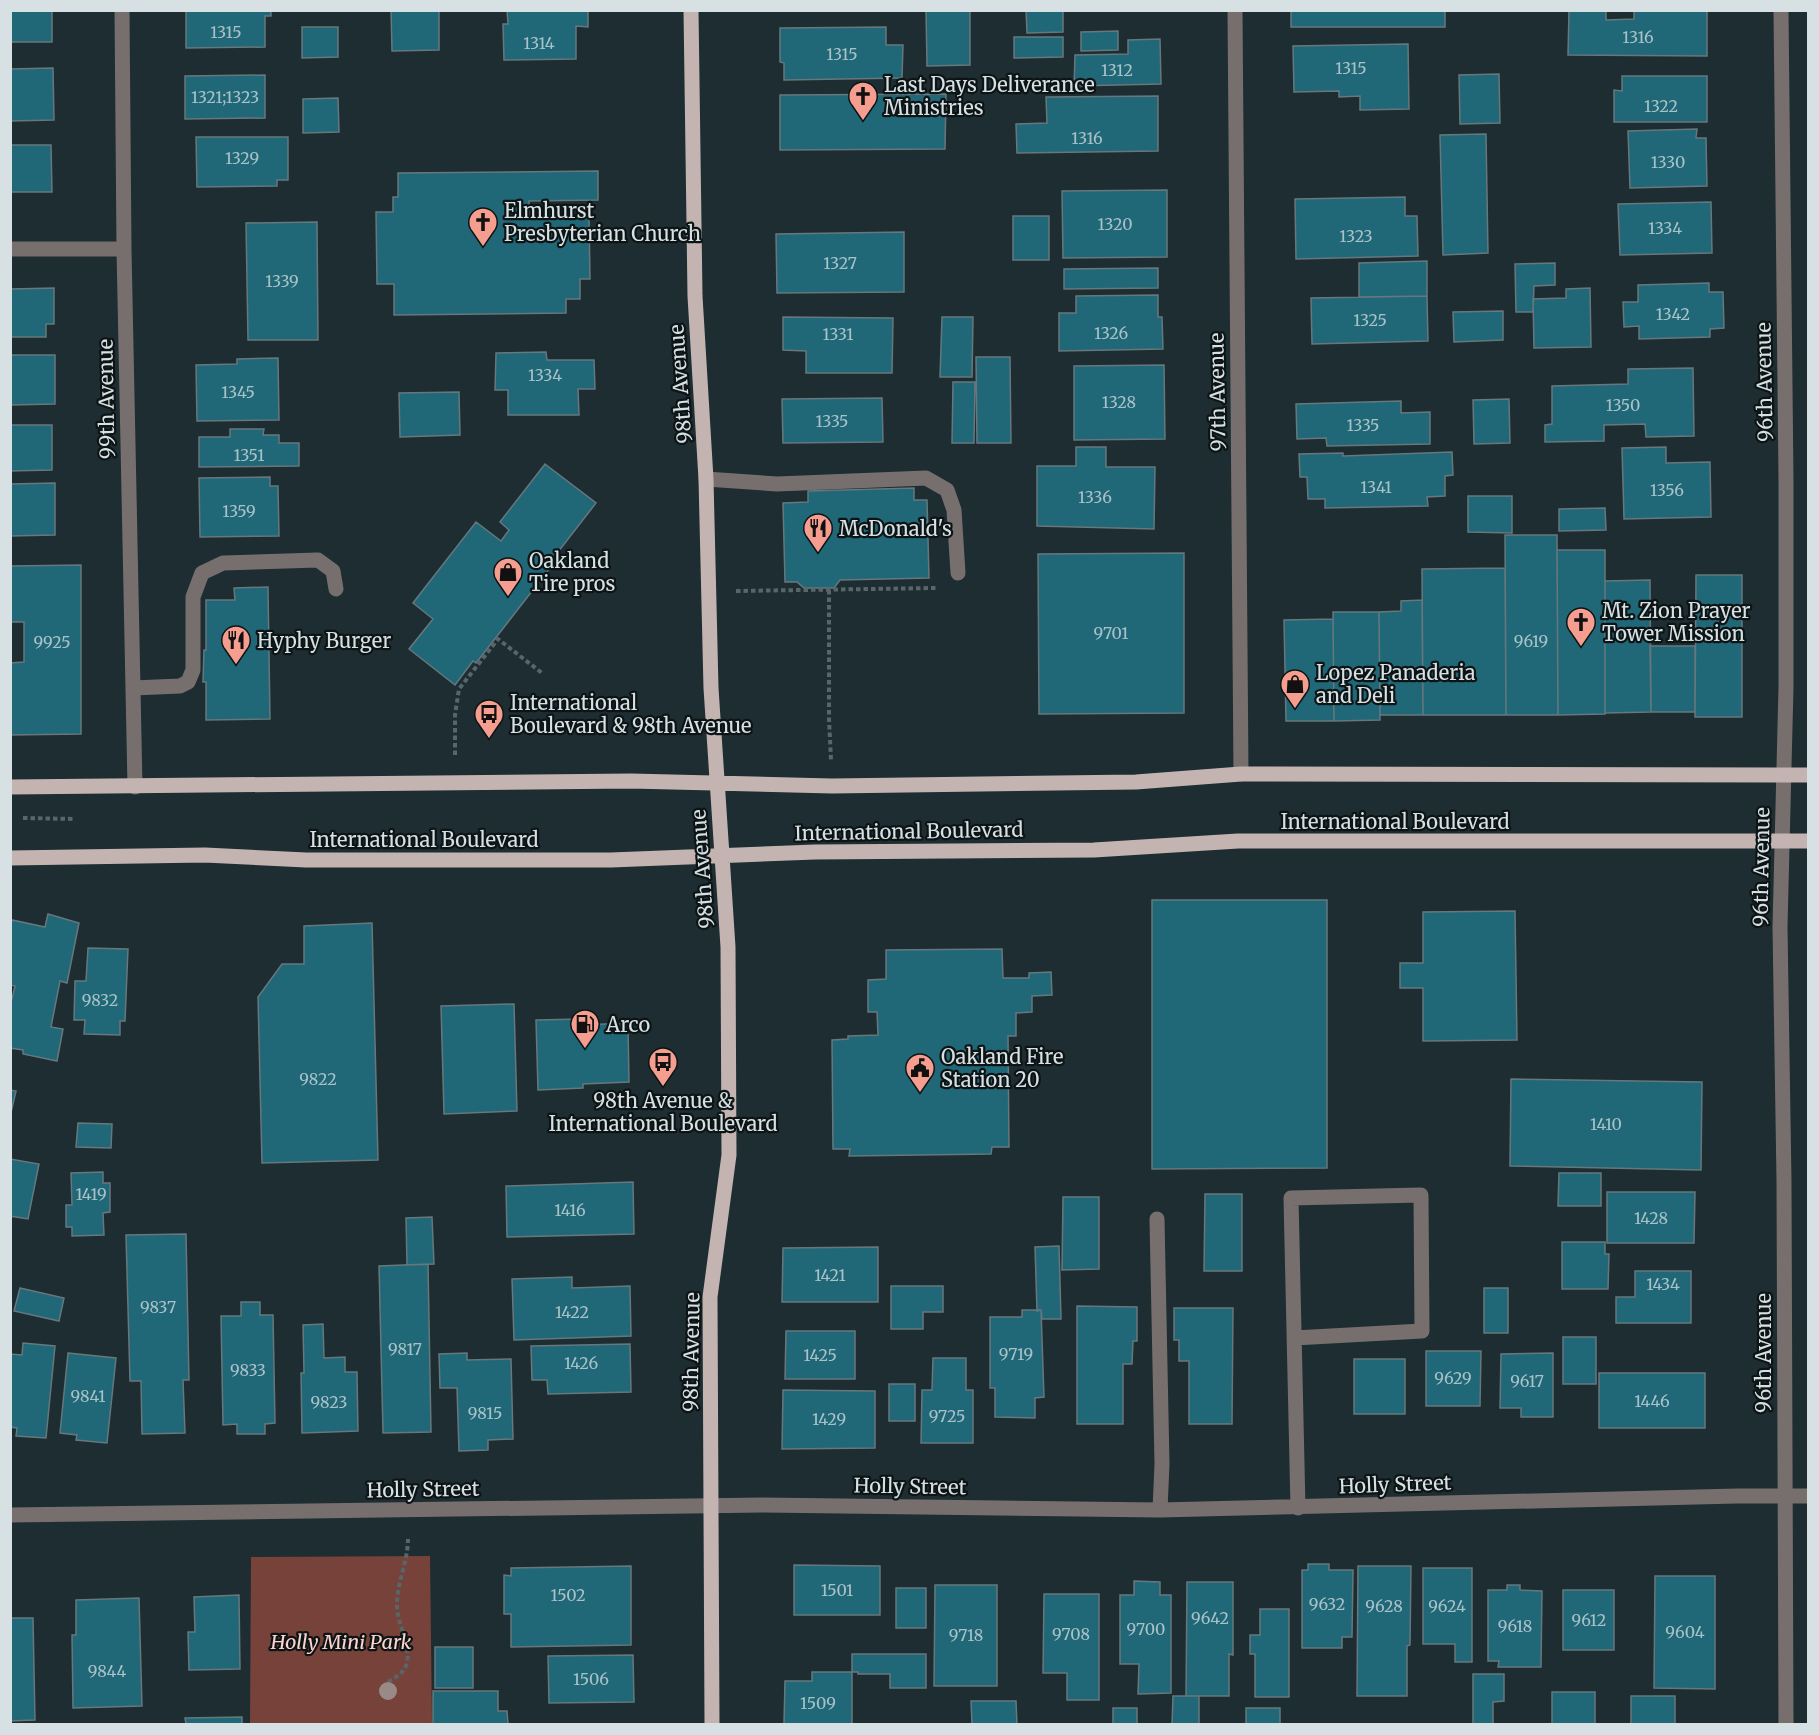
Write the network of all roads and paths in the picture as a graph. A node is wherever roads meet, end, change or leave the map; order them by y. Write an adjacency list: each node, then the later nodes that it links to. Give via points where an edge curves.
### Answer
1 (122, 10): 6 (street, 99th Avenue)
2 (691, 10): 7 (main road, 98th Avenue, via 695,296)
3 (1235, 10): 15 (street, 97th Avenue)
4 (1782, 10): 16 (street, 96th Avenue)
5 (10, 249): 6 (street)
6 (124, 249): 14 (street, 99th Avenue)
7 (706, 479): 8 (street, via 777,484 926,478 947,490 954,510); 12 (main road, 98th Avenue)
8 (958, 573)
9 (937, 588): 11 (path)
10 (336, 589): 14 (street, via 333,571 318,560 223,562 202,573 193,597 193,670 188,682 180,686)
11 (829, 590): 12 (path); 20 (path)
12 (708, 591): 18 (main road, 98th Avenue)
13 (542, 673): 19 (path, via 498,639 459,689)
14 (133, 688): 22 (street, 99th Avenue)
15 (1242, 774): 16 (main road); 20 (main road, via 1136,782)
16 (1784, 774): 17 (main road); 26 (street, 96th Avenue)
17 (1809, 775)
18 (717, 782): 19 (main road); 20 (main road); 27 (main road, 98th Avenue)
19 (455, 783): 22 (main road)
20 (832, 786)
21 (10, 787): 22 (main road)
22 (135, 787)
23 (21, 818): 24 (path)
24 (75, 819)
25 (1809, 841): 26 (main road, International Boulevard)
26 (1783, 842): 27 (main road, International Boulevard, via 1239,841 1094,850); 31 (street, 96th Avenue, via 1780,927)
27 (722, 856): 28 (main road, International Boulevard, via 611,860 306,860 205,855); 33 (main road, 98th Avenue, via 728,947 729,1155 710,1297)
28 (10, 858)
29 (1157, 1219): 35 (street)
30 (1294, 1338): 30 (street, via 1291,1198 1421,1195 1422,1331); 34 (street)
31 (1784, 1496): 32 (street, Holly Street); 34 (street, Holly Street); 40 (street, 96th Avenue)
32 (1809, 1497)
33 (711, 1506): 35 (street, Holly Street); 36 (street, Holly Street); 39 (main road, 98th Avenue)
34 (1298, 1508): 35 (street, Holly Street)
35 (1160, 1509)
36 (408, 1510): 37 (street, Holly Street); 38 (path, via 408,1552 396,1606 407,1663)
37 (10, 1515)
38 (388, 1682)
39 (712, 1725)
40 (1786, 1725)

